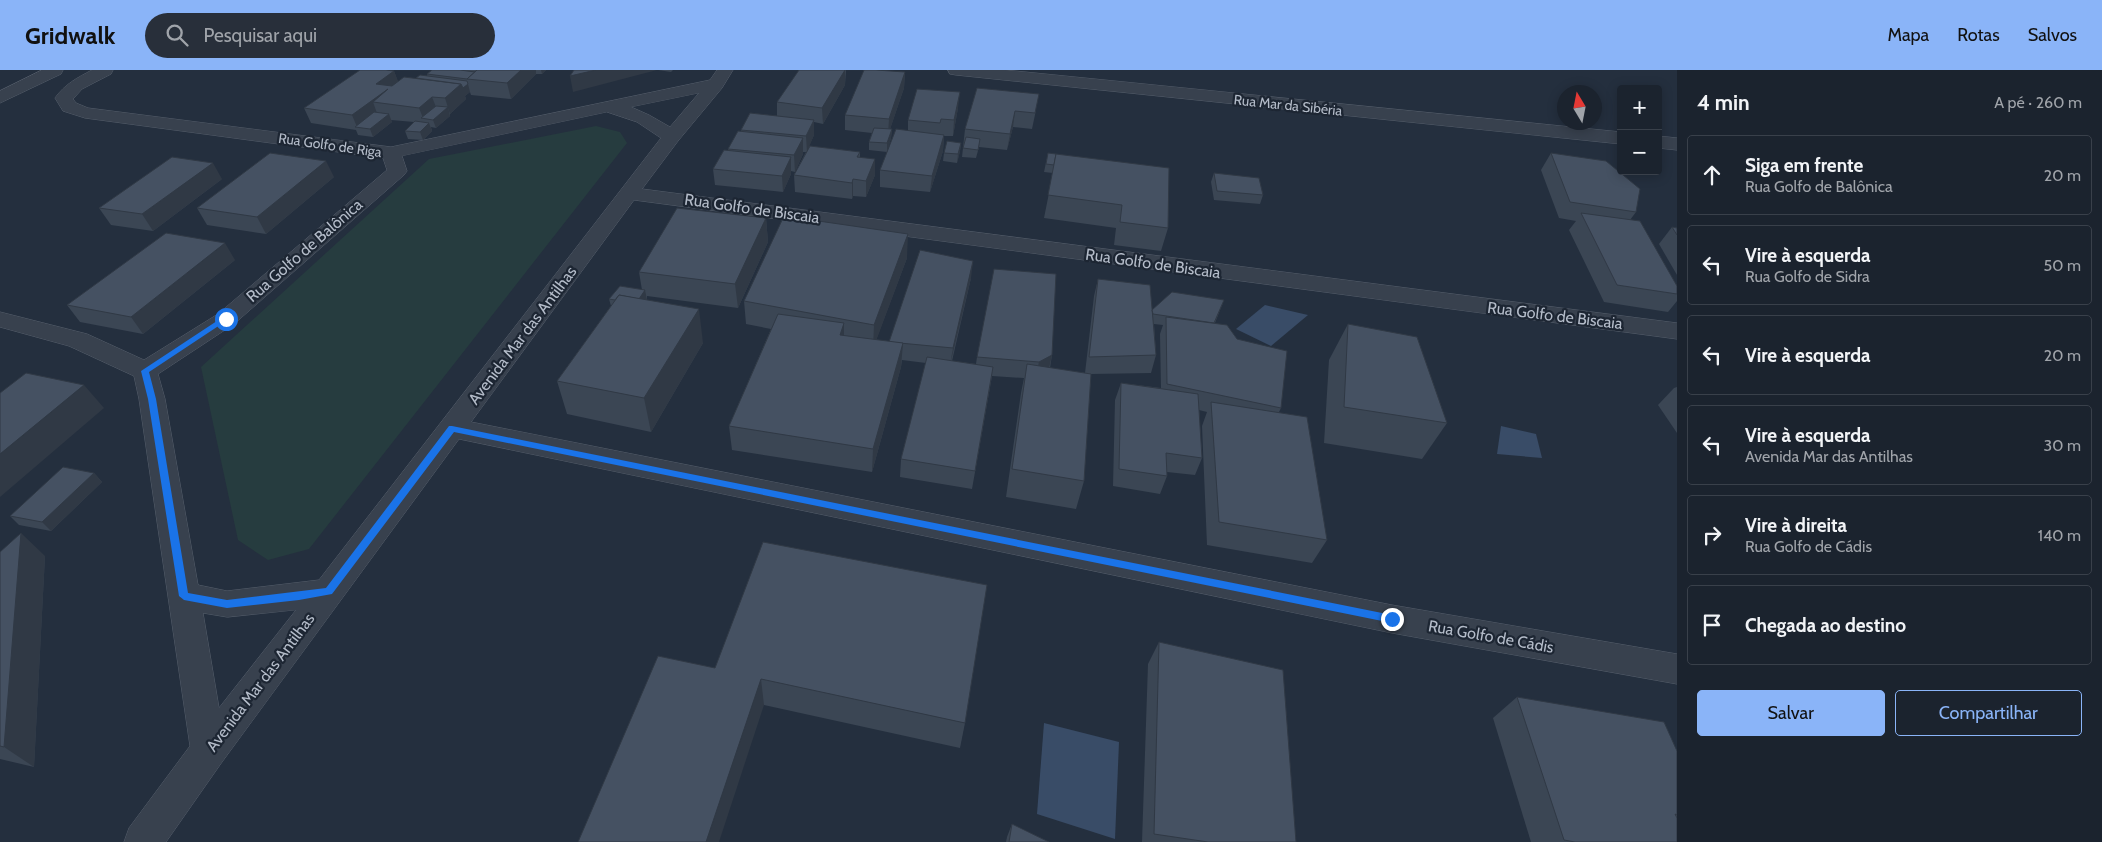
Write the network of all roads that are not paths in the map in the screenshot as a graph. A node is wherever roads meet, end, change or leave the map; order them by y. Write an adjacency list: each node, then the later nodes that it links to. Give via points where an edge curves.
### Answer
1 (55, 70): 5 (street)
2 (105, 70): 11 (street, Rua Golfo de Riga, via 76,85 64,98 69,107 85,113)
3 (956, 70): 8 (street, Rua Mar da Sibéria)
4 (721, 77): 6 (street, Rua Golfo de Riga); 7 (street, Avenida Mar das Antilhas)
5 (0, 98)
6 (607, 107): 7 (street, via 651,121); 11 (street, Rua Golfo de Riga)
7 (671, 138): 12 (street, Avenida Mar das Antilhas)
8 (1617, 138)
9 (1662, 142): 10 (street)
10 (1677, 144)
11 (391, 153): 15 (street, Rua Golfo de Balônica, via 397,170 226,319)
12 (629, 192): 14 (street, Rua Golfo de Biscaia); 16 (street, Avenida Mar das Antilhas)
13 (0, 319): 15 (street, via 78,340)
14 (1677, 331)
15 (145, 371): 18 (street)
16 (452, 428): 17 (street, Avenida Mar das Antilhas); 19 (street, Rua Golfo de Cádis, via 1392,619)
17 (329, 591): 18 (street, via 227,604); 20 (street, Avenida Mar das Antilhas)
18 (184, 596): 20 (street)
19 (1677, 669)
20 (209, 750): 21 (street, Avenida Mar das Antilhas)
21 (143, 842)

